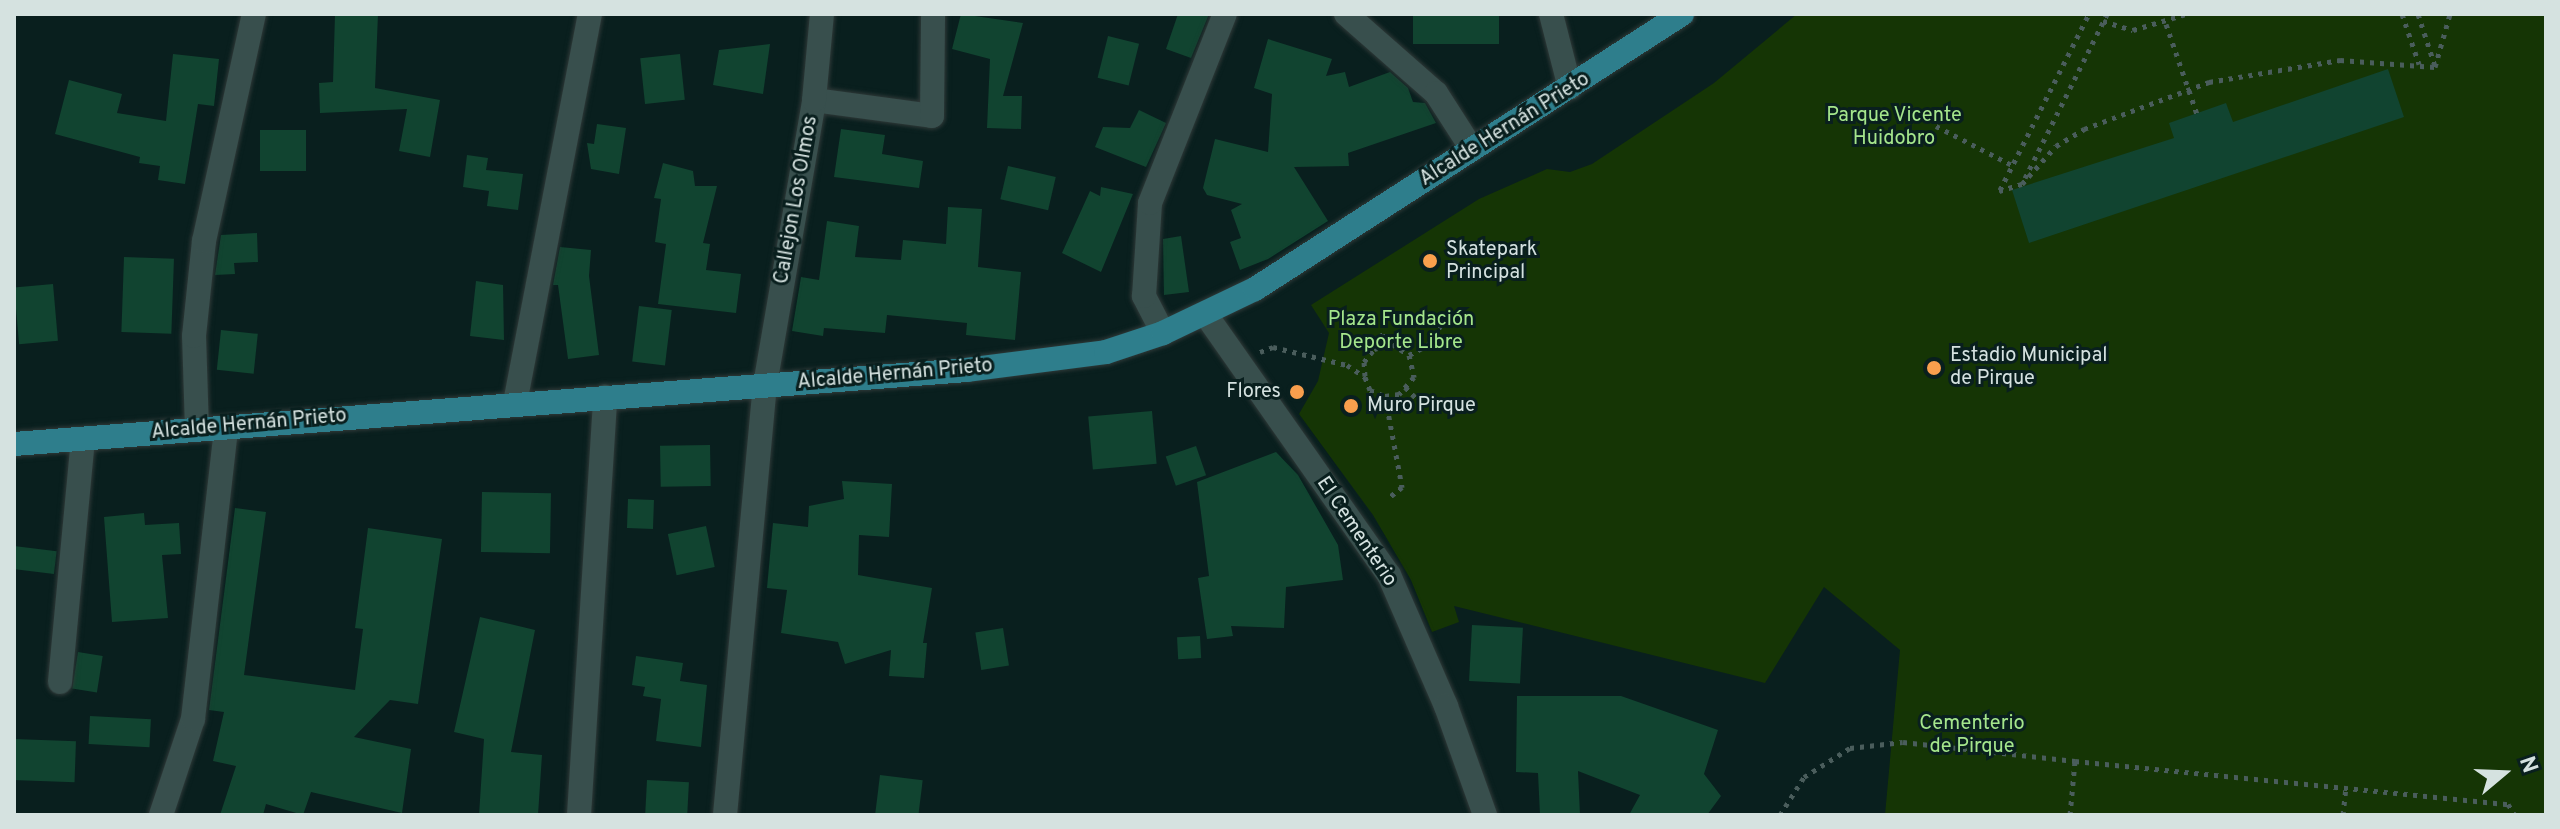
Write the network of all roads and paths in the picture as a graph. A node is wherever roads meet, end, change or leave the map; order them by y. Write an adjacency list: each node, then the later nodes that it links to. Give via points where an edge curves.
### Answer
1 (254, 14): 42 (street, via 204,241 194,336)
2 (590, 14): 40 (street)
3 (822, 14): 21 (street, Callejon Los Olmos)
4 (933, 14): 21 (street, via 932,116)
5 (1225, 14): 30 (street, via 1150,203 1144,296)
6 (1346, 14): 24 (street, via 1436,93)
7 (1551, 14): 19 (street)
8 (1682, 14): 19 (main road, Alcalde Hernán Prieto)
9 (2089, 14): 25 (path)
10 (2107, 14): 15 (path)
11 (2186, 14): 16 (path)
12 (2402, 14): 17 (path)
13 (2418, 14): 18 (path)
14 (2450, 14): 18 (path)
15 (2103, 21): 16 (path, via 2133,30); 26 (path)
16 (2166, 24): 20 (path)
17 (2419, 64): 18 (path); 20 (path, via 2377,59 2298,64)
18 (2435, 67)
19 (1570, 88): 24 (main road, Alcalde Hernán Prieto)
20 (2188, 89): 22 (path); 26 (path, via 2084,129 2056,146)
21 (814, 100): 35 (street, Callejon Los Olmos)
22 (2197, 114)
23 (1936, 126): 25 (path)
24 (1472, 149): 27 (main road, Alcalde Hernán Prieto)
25 (2012, 165): 26 (path, via 1999,191)
26 (2022, 184)
27 (1206, 315): 30 (main road, Alcalde Hernán Prieto); 33 (street, El Cementerio)
28 (1385, 319): 31 (path)
29 (1445, 319): 32 (path, via 1428,345)
30 (1163, 333): 35 (main road, Alcalde Hernán Prieto, via 1081,357)
31 (1381, 347): 32 (path, via 1392,344); 34 (path, via 1364,362)
32 (1409, 355): 36 (path, via 1414,377)
33 (1236, 360): 34 (path, via 1273,347 1347,365); 52 (street, El Cementerio, via 1389,575 1446,706)
34 (1365, 377): 37 (path, via 1370,390)
35 (765, 385): 38 (main road, Alcalde Hernán Prieto); 51 (street, Callejon Los Olmos)
36 (1405, 387): 37 (path); 39 (path)
37 (1385, 396): 45 (path, via 1402,487)
38 (605, 397): 40 (main road, Alcalde Hernán Prieto); 50 (street)
39 (1418, 400)
40 (515, 403): 41 (main road, Alcalde Hernán Prieto)
41 (226, 428): 42 (main road, Alcalde Hernán Prieto); 49 (street, via 193,719)
42 (197, 430): 43 (main road, Alcalde Hernán Prieto)
43 (83, 439): 44 (main road, Alcalde Hernán Prieto); 46 (street)
44 (14, 444)
45 (1387, 499)
46 (60, 682)
47 (2075, 761): 48 (path); 53 (path, via 1903,742 1850,748 1804,777); 54 (path)
48 (2346, 788): 55 (path); 56 (path, via 2508,804)
49 (161, 815)
50 (579, 815)
51 (725, 815)
52 (1485, 815)
53 (1780, 815)
54 (2070, 815)
55 (2343, 815)
56 (2515, 815)

